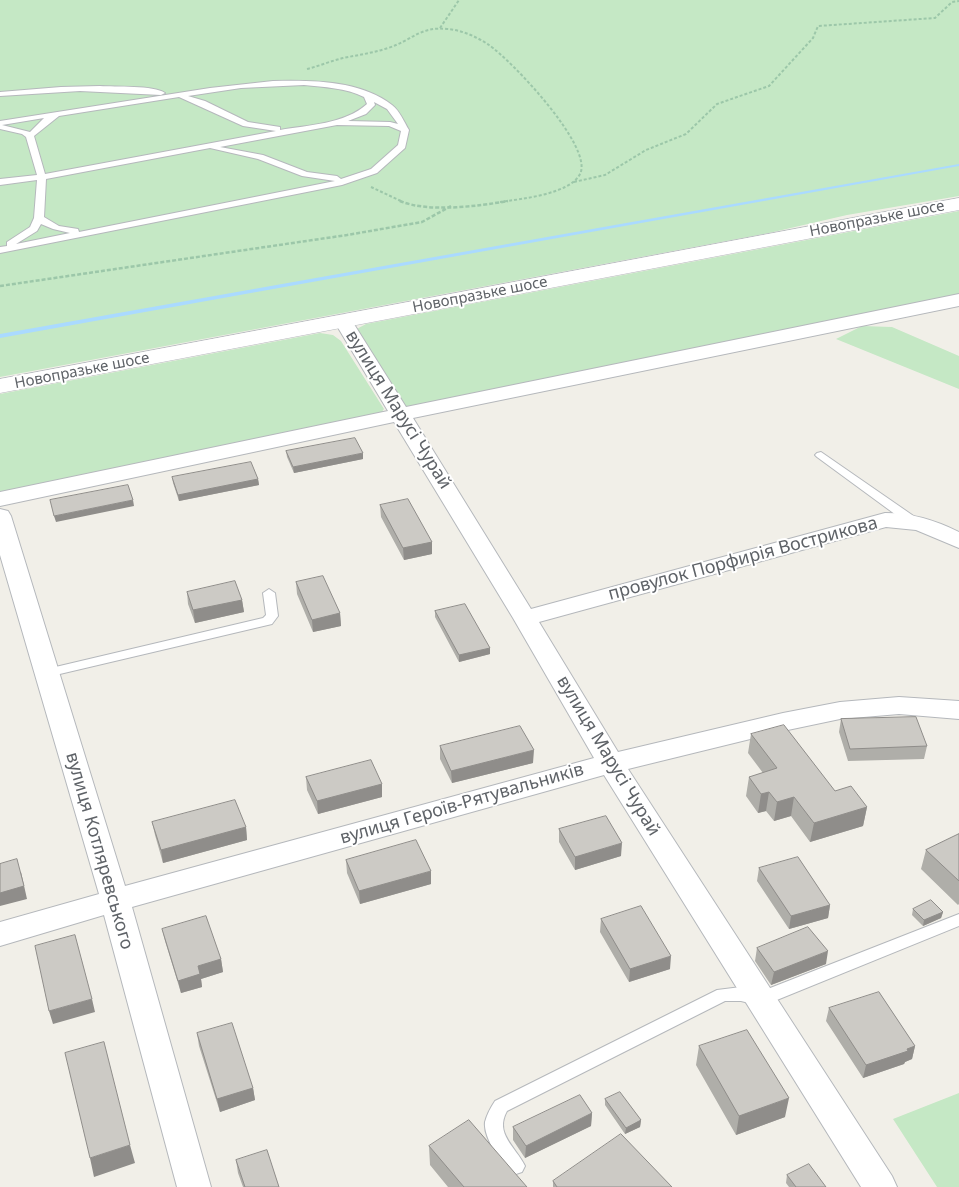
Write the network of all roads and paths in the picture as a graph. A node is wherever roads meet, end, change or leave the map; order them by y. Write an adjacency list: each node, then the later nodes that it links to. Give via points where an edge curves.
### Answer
1 (459, 0): 3 (path)
2 (959, 1): 19 (path, via 952,2 935,18 818,26 813,38 769,86 717,104 686,134 646,150 605,175)
3 (439, 29): 4 (path, via 422,30 386,48); 19 (path, via 470,34 500,54 538,91 582,158 580,174)
4 (301, 71)
5 (0, 94): 7 (lane, via 104,87)
6 (367, 94): 7 (lane, via 291,82); 9 (lane, via 371,106); 13 (lane, via 389,106)
7 (177, 95): 8 (lane); 12 (lane, via 246,124)
8 (67, 111): 10 (lane); 14 (lane, via 49,118)
9 (334, 122): 12 (lane); 13 (lane, via 390,124)
10 (0, 123)
11 (0, 127): 14 (lane)
12 (295, 130): 15 (lane)
13 (405, 130): 17 (lane, via 402,146 374,171)
14 (30, 136): 16 (lane)
15 (204, 147): 16 (lane); 17 (lane, via 260,156 305,174)
16 (42, 177): 18 (lane); 23 (lane)
17 (350, 179): 20 (lane)
18 (0, 182)
19 (573, 182): 22 (path, via 516,201)
20 (339, 183): 22 (path, via 376,188 406,203); 24 (lane)
21 (959, 204): 28 (main road, Новопразьке шосе)
22 (452, 206): 26 (path, via 413,224)
23 (39, 218): 24 (lane, via 61,230); 25 (lane, via 34,229)
24 (95, 232): 25 (lane)
25 (0, 249)
26 (0, 286)
27 (959, 300): 30 (street)
28 (343, 321): 29 (main road, Новопразьке шосе); 30 (street, вулиця Марусі Чурай)
29 (0, 386)
30 (401, 414): 32 (street); 37 (street, вулиця Марусі Чурай)
31 (821, 455): 34 (lane)
32 (0, 499)
33 (0, 516): 38 (street, вулиця Котляревського)
34 (911, 520): 35 (street, провулок Порфирія Вострикова, via 930,525); 37 (street, провулок Порфирія Вострикова, via 876,522)
35 (959, 542)
36 (269, 593): 38 (lane, via 272,616 267,621)
37 (525, 618): 40 (street, вулиця Марусі Чурай)
38 (47, 673): 41 (street, вулиця Котляревського)
39 (959, 710): 40 (street, вулиця Героїв-Рятувальників, via 913,705 840,709)
40 (610, 762): 41 (street, вулиця Героїв-Рятувальників); 44 (street, вулиця Марусі Чурай)
41 (115, 900): 43 (street, вулиця Героїв-Рятувальників); 46 (street, вулиця Котляревського)
42 (959, 920): 44 (lane)
43 (0, 934)
44 (761, 999): 45 (lane, via 741,994 723,995 501,1106 493,1118 494,1134); 47 (street, вулиця Марусі Чурай)
45 (516, 1166)
46 (194, 1187)
47 (880, 1187)

